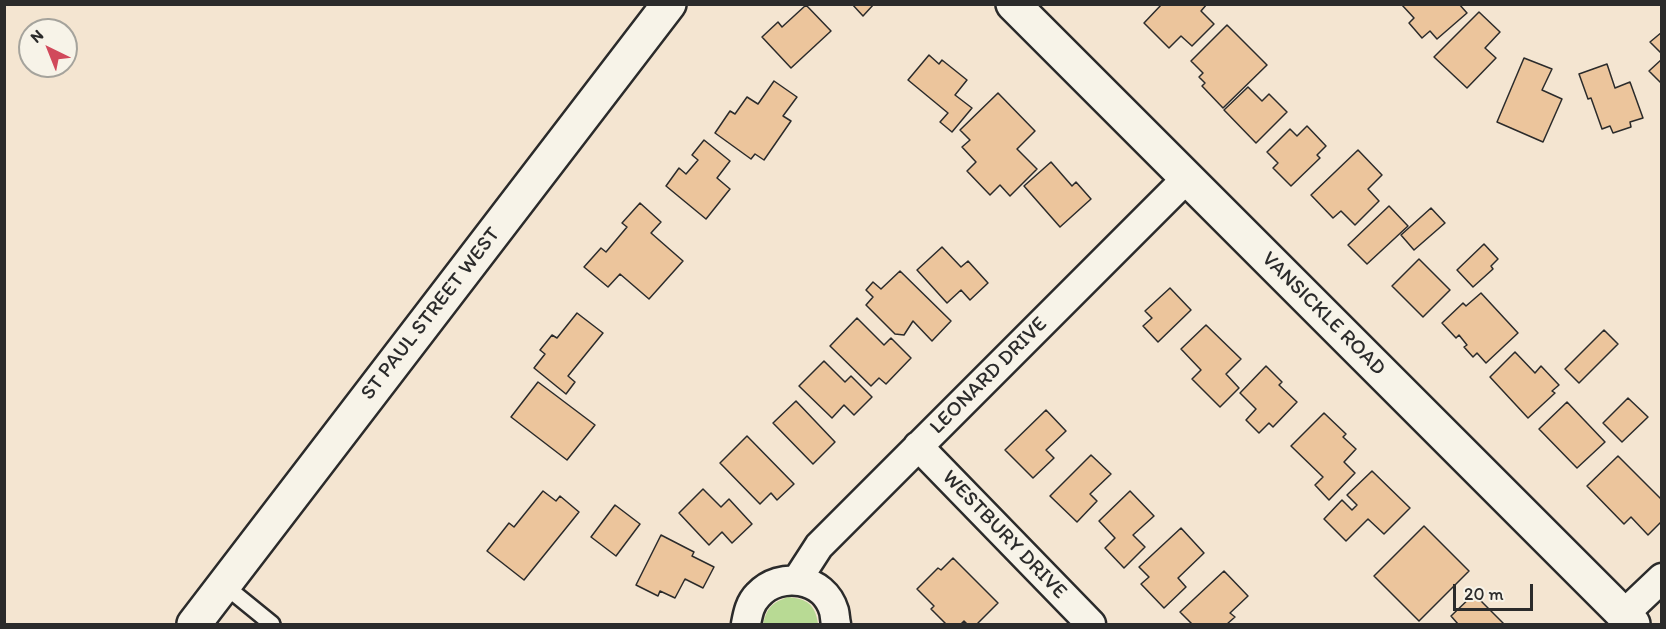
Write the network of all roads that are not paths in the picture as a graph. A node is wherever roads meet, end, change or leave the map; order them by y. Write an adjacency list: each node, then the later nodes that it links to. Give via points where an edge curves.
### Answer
1 (669, 4): 7 (street, ST PAUL STREET WEST)
2 (1013, 4): 3 (street, VANSICKLE ROAD)
3 (1187, 178): 4 (street, LEONARD DRIVE); 8 (street, VANSICKLE ROAD)
4 (918, 446): 6 (street, LEONARD DRIVE, via 819,546); 13 (street, WESTBURY DRIVE)
5 (1662, 578): 8 (street)
6 (797, 580): 11 (street, via 782,580 756,596 748,609); 12 (street, via 813,585 825,595 834,609)
7 (224, 585): 9 (street, ST PAUL STREET WEST); 10 (lane)
8 (1628, 620)
9 (194, 624)
10 (272, 624)
11 (746, 624)
12 (836, 624)
13 (1091, 624)

